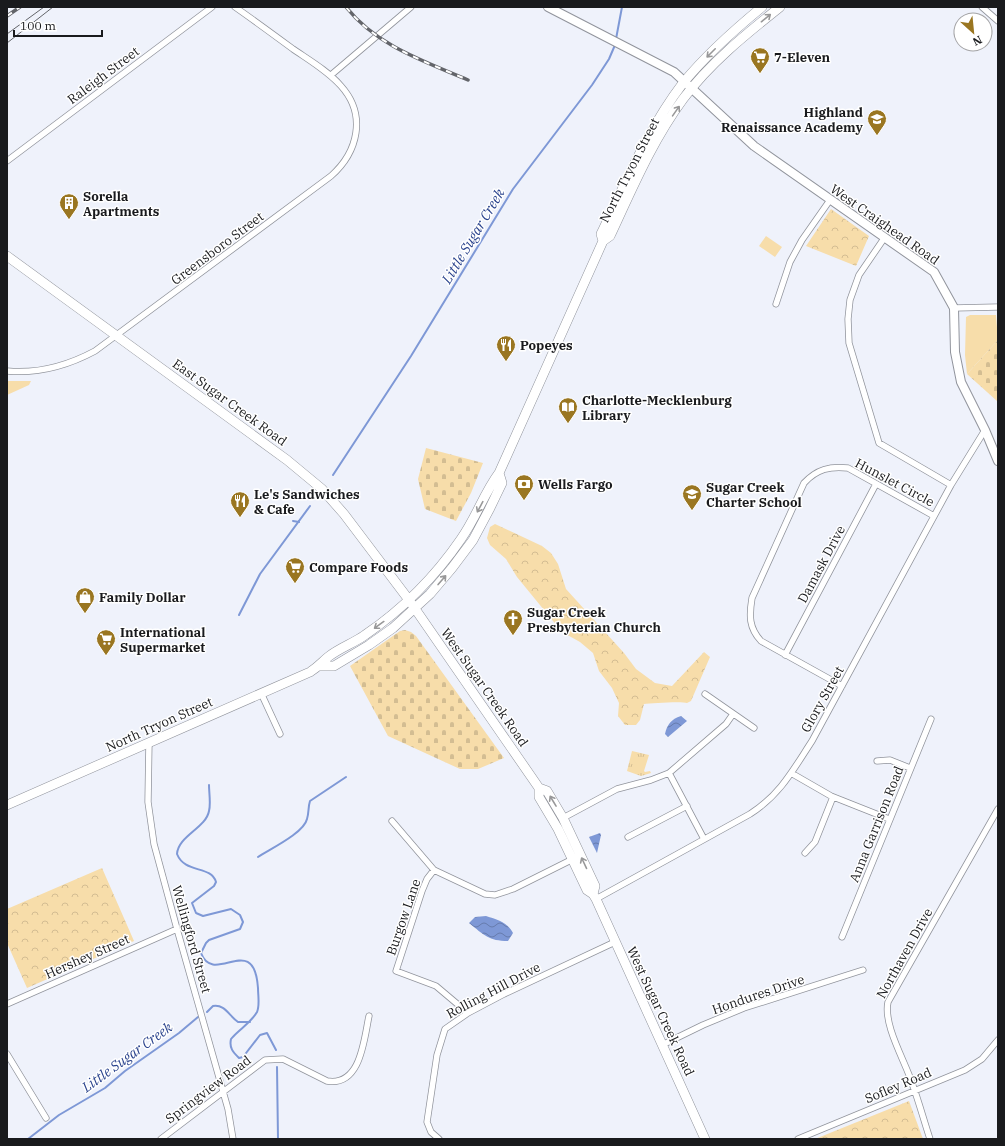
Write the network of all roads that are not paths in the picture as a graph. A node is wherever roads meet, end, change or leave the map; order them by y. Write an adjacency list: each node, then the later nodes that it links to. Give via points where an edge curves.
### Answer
1 (212, 7): 12 (street, Raleigh Street)
2 (236, 7): 9 (street)
3 (411, 7): 9 (street)
4 (548, 7): 10 (street, West Craighead Road, via 674,72)
5 (762, 7): 10 (main road, North Tryon Street, one-way to 10, via 728,37)
6 (780, 7): 11 (main road, North Tryon Street, one-way to 6, via 730,49)
7 (982, 7): 8 (street)
8 (998, 22)
9 (330, 75): 20 (street, Greensboro Street, via 350,99 356,119 355,139 345,162 331,176)
10 (684, 83): 11 (street, West Craighead Road); 15 (main road, North Tryon Street, via 640,152 602,234)
11 (692, 89): 13 (street, West Craighead Road, via 754,146); 15 (main road, North Tryon Street, one-way to 11, via 610,236 653,146)
12 (7, 161)
13 (830, 200): 14 (street, West Craighead Road); 17 (street, via 790,262)
14 (885, 237): 19 (street, West Craighead Road, via 934,272); 25 (street, via 855,285 848,319 849,343 879,443)
15 (603, 242): 27 (main road, North Tryon Street, via 499,473 502,483 490,510 473,540 444,577)
16 (7, 256): 20 (main road, East Sugar Creek Road)
17 (776, 304)
18 (998, 307): 19 (street)
19 (954, 308): 22 (street, West Craighead Road, via 961,382)
20 (118, 335): 21 (street, Greensboro Street, via 95,351 69,363 34,372); 27 (main road, East Sugar Creek Road, via 313,481 343,512)
21 (7, 371)
22 (985, 430): 23 (street, West Craighead Road); 25 (street, Glory Street)
23 (998, 462)
24 (876, 484): 26 (street, Hunslet Circle); 28 (street, Damask Drive); 28 (street, Hunslet Circle, via 848,468 835,467 823,469 804,483 752,598 749,612 754,632 761,641)
25 (951, 485): 26 (street, Glory Street)
26 (934, 516): 29 (street, Glory Street)
27 (411, 604): 30 (main road, North Tryon Street, via 328,657 321,666); 41 (main road, West Sugar Creek Road)
28 (785, 655): 29 (street, Hunslet Circle)
29 (842, 686): 40 (street, Glory Street)
30 (261, 693): 35 (street); 36 (main road, North Tryon Street)
31 (705, 694): 32 (street)
32 (733, 714): 34 (street); 39 (street, via 726,724)
33 (931, 719): 38 (street, Anna Garrison Road)
34 (754, 728)
35 (280, 734)
36 (149, 742): 43 (main road, North Tryon Street); 55 (street, Wellingford Street, via 148,802 151,828)
37 (877, 761): 38 (street, via 890,760)
38 (910, 768): 47 (street, Anna Garrison Road)
39 (669, 773): 44 (street); 46 (street, via 617,789)
40 (791, 773): 42 (street); 50 (street, Glory Street, via 773,798 764,805)
41 (539, 788): 46 (main road, West Sugar Creek Road, one-way to 41, via 547,791); 52 (main road, West Sugar Creek Road, via 539,797)
42 (833, 797): 47 (street); 51 (street, via 815,842)
43 (7, 805)
44 (687, 806): 49 (street); 50 (street)
45 (998, 809): 65 (street, Northaven Drive, via 888,1002 886,1010 889,1024)
46 (563, 818): 54 (main road, West Sugar Creek Road, one-way to 46, via 595,886)
47 (889, 819): 56 (street, Anna Garrison Road)
48 (392, 821): 53 (street)
49 (628, 837)
50 (704, 839): 54 (street, Glory Street)
51 (805, 853)
52 (572, 859): 53 (street, via 513,889 495,895 470,888); 54 (main road, West Sugar Creek Road, via 587,890)
53 (434, 870): 60 (street, Burgow Lane, via 422,891 396,971 436,986)
54 (594, 897): 57 (main road, West Sugar Creek Road)
55 (177, 929): 59 (street, Hershey Street); 66 (street, Wellingford Street)
56 (842, 937)
57 (615, 942): 60 (street, Rolling Hill Drive); 63 (main road, West Sugar Creek Road)
58 (863, 970): 63 (street, Hondures Drive, via 744,1008)
59 (7, 1004)
60 (468, 1013): 70 (street, Rolling Hill Drive, via 445,1029 437,1055 427,1122 431,1132)
61 (369, 1016): 66 (street, Springview Road, via 357,1065 346,1078 335,1082 327,1081 292,1062 277,1058 259,1064)
62 (998, 1040): 65 (street, Sofley Road, via 974,1065)
63 (662, 1045): 71 (main road, West Sugar Creek Road)
64 (7, 1054): 67 (street)
65 (914, 1090): 72 (street, Sofley Road); 73 (street, Northaven Drive)
66 (223, 1091): 68 (street, Springview Road); 69 (street, Wellingford Street)
67 (46, 1118)
68 (161, 1139)
69 (233, 1139)
70 (439, 1139)
71 (705, 1139)
72 (798, 1139)
73 (930, 1139)

